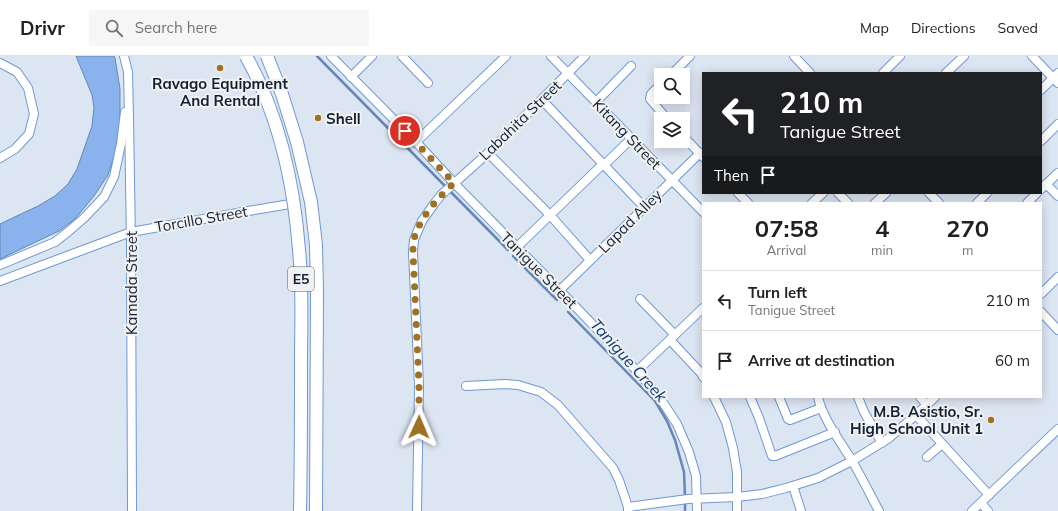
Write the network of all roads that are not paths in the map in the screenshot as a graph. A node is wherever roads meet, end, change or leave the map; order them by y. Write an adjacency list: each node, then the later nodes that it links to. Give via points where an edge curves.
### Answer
1 (123, 56): 64 (street, Kamada Street, via 128,72); 67 (street, via 120,64 125,89 125,116 114,177 104,197 69,232 55,242)
2 (246, 56): 103 (highway, E5, bridge, via 265,95 282,147 294,203 300,251)
3 (266, 56): 104 (highway, E5, bridge, via 282,94 297,142 311,202 316,245)
4 (331, 56): 22 (street, Tanigue Street)
5 (372, 56): 22 (street)
6 (402, 56): 24 (street)
7 (506, 56): 35 (street)
8 (551, 56): 21 (street, Kitang Street)
9 (585, 56): 21 (street, Labahita Street)
10 (690, 56): 17 (street)
11 (795, 56): 18 (street)
12 (900, 56): 19 (street)
13 (964, 56): 20 (street)
14 (1032, 56): 23 (street)
15 (0, 63): 39 (street, via 17,72 28,88 34,114 29,134 15,149)
16 (631, 66): 28 (street)
17 (678, 68)
18 (809, 72)
19 (884, 72)
20 (947, 72)
21 (568, 73): 27 (street, Labahita Street); 28 (street, Kitang Street)
22 (351, 77): 35 (street, Tanigue Street)
23 (1056, 78): 25 (street)
24 (428, 83)
25 (1042, 89)
26 (654, 91): 30 (street, via 650,99)
27 (542, 100): 37 (street, Labahita Street); 40 (street)
28 (596, 102): 33 (street, Kitang Street)
29 (654, 104): 31 (street)
30 (654, 104)
31 (661, 112)
32 (1058, 124): 34 (street)
33 (631, 139): 40 (street); 42 (street, Kitang Street)
34 (1042, 140)
35 (416, 142): 43 (street, Tanigue Street)
36 (690, 143): 38 (street)
37 (488, 153): 43 (street, Labahita Street); 63 (street)
38 (701, 155): 42 (street, Lapad Alley)
39 (0, 158)
40 (603, 165): 61 (street); 63 (street)
41 (1058, 173): 44 (street)
42 (671, 180): 61 (street, Lapad Alley); 62 (street, Kitang Street)
43 (452, 185): 65 (street, Tanigue Street); 105 (street, Labahita Street, via 441,195 422,222 413,246 419,392)
44 (1044, 187): 52 (street)
45 (739, 194): 53 (street)
46 (822, 194): 54 (street)
47 (839, 194): 55 (street)
48 (885, 194): 56 (street)
49 (931, 194): 57 (street)
50 (986, 194): 58 (street)
51 (1036, 194): 59 (street)
52 (1058, 196)
53 (747, 202)
54 (813, 202)
55 (847, 202)
56 (876, 202)
57 (938, 202)
58 (978, 202)
59 (1028, 202)
60 (290, 204): 64 (street, Torcillo Street)
61 (644, 207): 66 (street, Lapad Alley)
62 (702, 211)
63 (550, 215): 65 (street); 66 (street)
64 (131, 232): 69 (street, Torcillo Street); 102 (street, Kamada Street)
65 (517, 247): 70 (street, Tanigue Street)
66 (590, 260): 70 (street, Lapad Alley)
67 (0, 265)
68 (1058, 277): 71 (street)
69 (0, 281)
70 (560, 290): 77 (street, Tanigue Street)
71 (1042, 293)
72 (640, 299): 76 (street)
73 (702, 309): 76 (street)
74 (1042, 313): 75 (street)
75 (1058, 330)
76 (673, 338): 77 (street); 78 (street)
77 (637, 371): 99 (street, Tanigue Street, via 660,398 677,424 696,476)
78 (702, 374)
79 (466, 386): 101 (street, via 518,385 541,392 558,405 613,468)
80 (750, 398): 91 (street, via 772,456)
81 (779, 398): 88 (street, via 790,420)
82 (818, 398): 88 (street)
83 (858, 398): 92 (street)
84 (921, 398): 87 (street)
85 (934, 398): 87 (street)
86 (718, 399): 98 (street, via 733,448 737,472)
87 (927, 405): 89 (street)
88 (821, 408): 91 (street)
89 (916, 415): 92 (street); 93 (street)
90 (1058, 429): 97 (street)
91 (834, 432): 95 (street)
92 (882, 443): 95 (street)
93 (942, 444): 94 (street); 97 (street)
94 (928, 457)
95 (852, 461): 96 (street, via 818,478); 109 (street)
96 (793, 486): 98 (street); 108 (street)
97 (989, 495): 100 (street)
98 (737, 497): 99 (street); 107 (street)
99 (698, 499): 101 (street); 106 (street, Tanigue Street)
100 (981, 503): 110 (street); 111 (street)
101 (628, 509)
102 (132, 511)
103 (300, 511)
104 (316, 511)
105 (416, 511)
106 (697, 511)
107 (737, 511)
108 (801, 511)
109 (879, 511)
110 (972, 511)
111 (988, 511)

